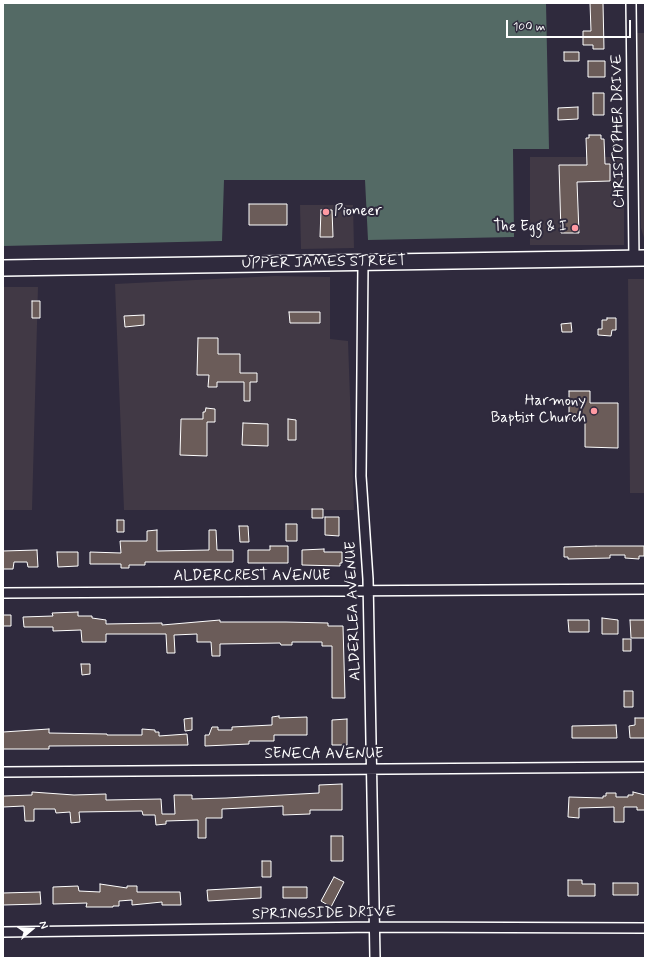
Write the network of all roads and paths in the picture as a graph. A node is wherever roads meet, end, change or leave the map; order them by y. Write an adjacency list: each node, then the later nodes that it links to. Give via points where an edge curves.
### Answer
1 (631, 3): 2 (street, CHRISTOPHER DRIVE)
2 (640, 258): 3 (main road, UPPER JAMES STREET)
3 (363, 263): 4 (main road, UPPER JAMES STREET); 6 (street, ALDERLEA AVENUE, via 361,476)
4 (3, 268)
5 (645, 589): 6 (street, ALDERCREST AVENUE)
6 (368, 591): 7 (street, ALDERCREST AVENUE); 9 (street, ALDERLEA AVENUE)
7 (3, 593)
8 (645, 767): 9 (street, SENECA AVENUE)
9 (373, 768): 10 (street, SENECA AVENUE); 11 (street, ALDERLEA AVENUE)
10 (3, 772)
11 (375, 927): 12 (street, SPRINGSIDE DRIVE); 13 (street, SPRINGSIDE DRIVE); 14 (street, ALDERLEA AVENUE)
12 (645, 928)
13 (3, 932)
14 (375, 958)

